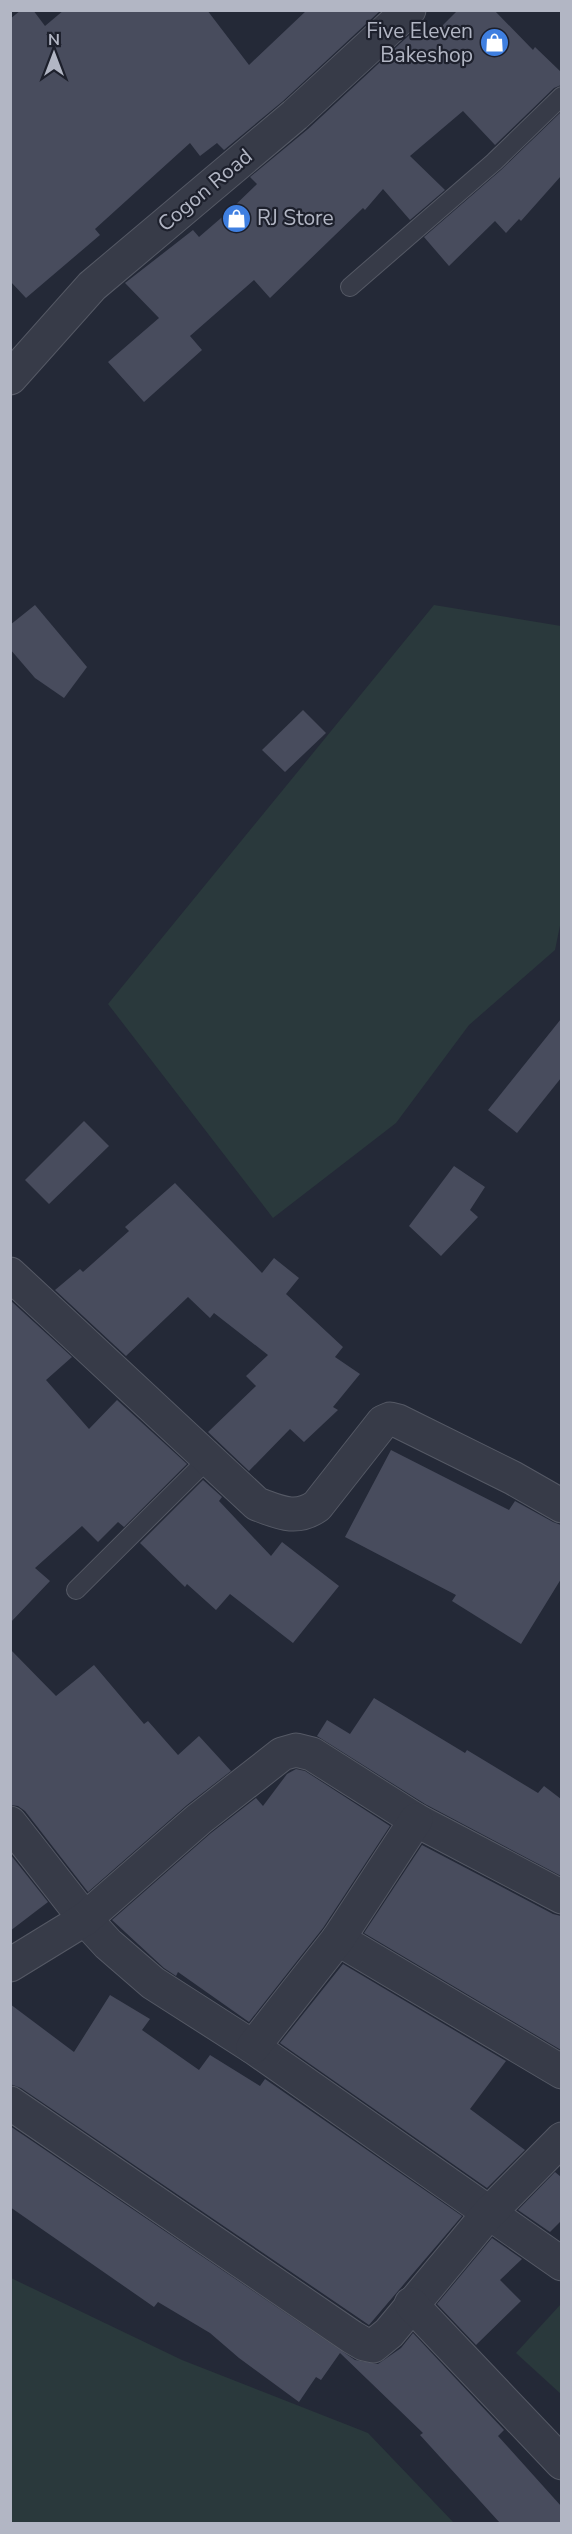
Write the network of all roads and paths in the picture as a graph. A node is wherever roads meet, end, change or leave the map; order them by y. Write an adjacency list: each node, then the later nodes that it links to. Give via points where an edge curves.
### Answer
1 (409, 10): 4 (street, Cogon Road, via 295,115 92,285)
2 (561, 96): 3 (lane, via 494,162)
3 (350, 287)
4 (10, 378)
5 (10, 1274): 6 (street)
6 (207, 1460): 7 (street, via 257,1504 292,1516 308,1513 383,1422 398,1420); 8 (lane)
7 (561, 1506)
8 (76, 1590)
9 (416, 1820): 11 (street); 12 (street, via 312,1754 296,1750 282,1754 199,1819); 13 (street)
10 (10, 1823): 12 (street)
11 (561, 1897)
12 (85, 1919): 14 (street); 15 (street, via 153,1983)
13 (338, 1940): 15 (street); 16 (street)
14 (10, 1965)
15 (253, 2047): 19 (street)
16 (561, 2072)
17 (10, 2103): 21 (street, via 364,2344 373,2346)
18 (561, 2139): 19 (street)
19 (488, 2214): 20 (street); 21 (street)
20 (561, 2264)
21 (411, 2304): 22 (street)
22 (561, 2463)

